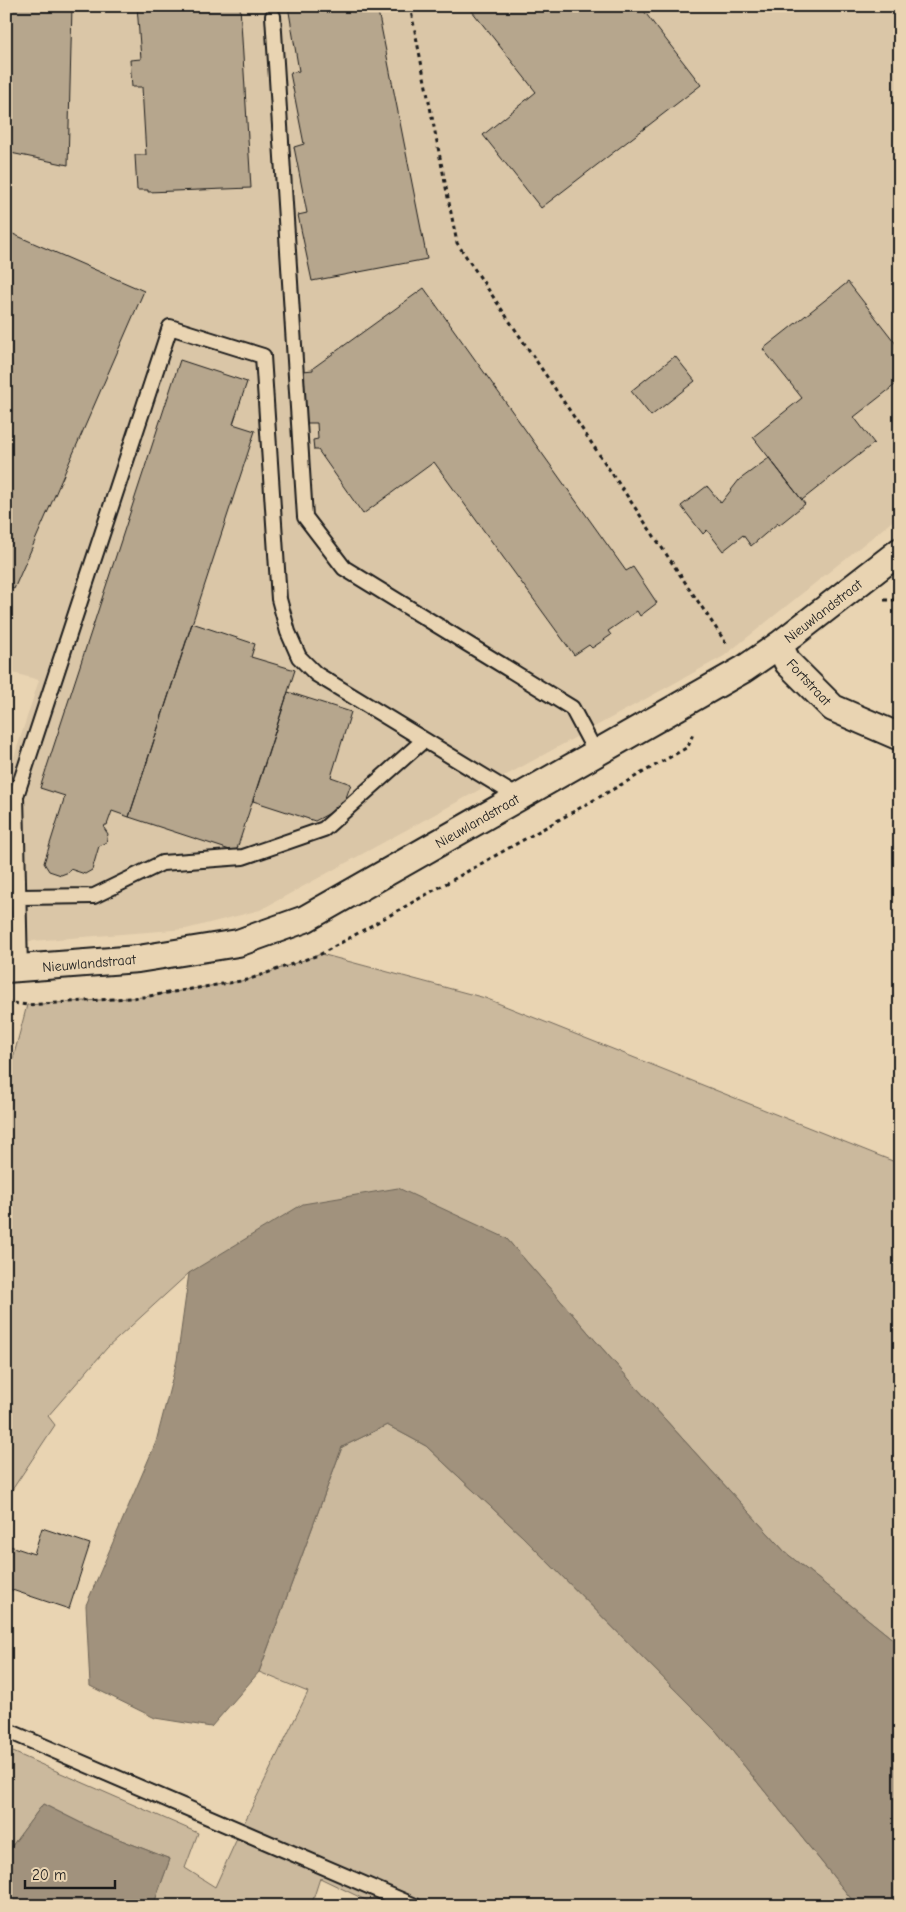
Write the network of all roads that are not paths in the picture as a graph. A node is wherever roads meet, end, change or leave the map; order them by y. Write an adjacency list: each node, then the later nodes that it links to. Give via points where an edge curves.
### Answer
1 (273, 16): 6 (lane, via 305,516 344,568 572,708)
2 (900, 551): 3 (street, Nieuwlandstraat)
3 (779, 645): 4 (street, Fortstraat, via 788,663 833,708); 6 (street, Nieuwlandstraat, via 744,669)
4 (900, 737)
5 (424, 740): 7 (lane); 8 (lane, via 324,829 243,856 162,863 94,896); 8 (lane, via 316,674 299,657 288,632 279,599 263,356 170,327 16,796)
6 (596, 753): 7 (street, Nieuwlandstraat)
7 (518, 797): 9 (street, Nieuwlandstraat, via 305,919 238,943 138,959)
8 (20, 897): 9 (lane)
9 (13, 969)
10 (6, 1730): 11 (lane)
11 (415, 1906)

